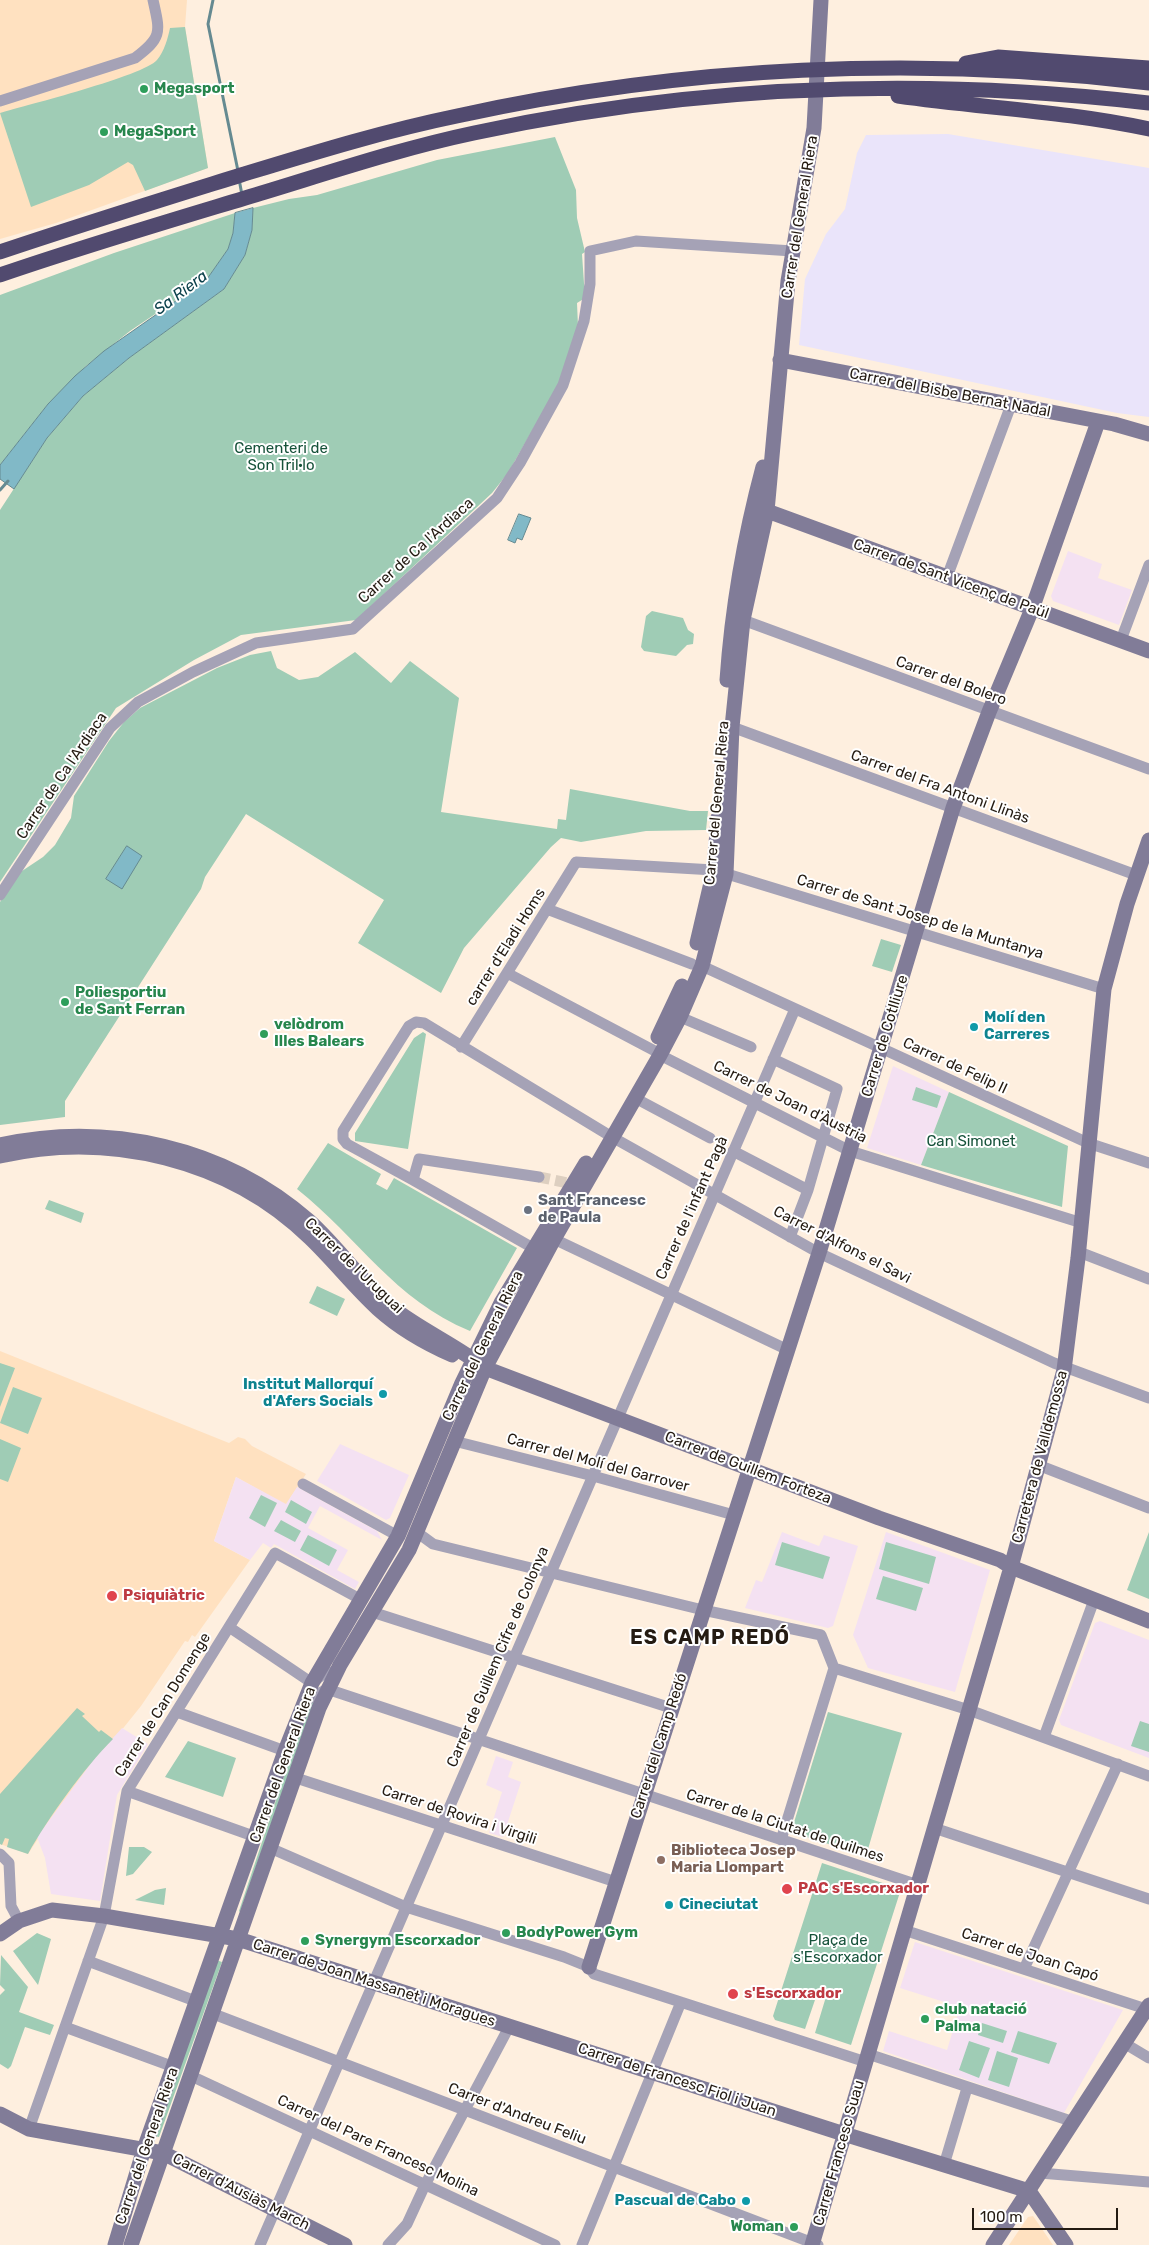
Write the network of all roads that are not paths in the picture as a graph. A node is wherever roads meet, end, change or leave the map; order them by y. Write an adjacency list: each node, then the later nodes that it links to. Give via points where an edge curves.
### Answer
1 (154, 0): 7 (street, via 160,29 151,46 135,58)
2 (821, 0): 12 (main road, Carrer del General Riera, via 814,128)
3 (940, 68): 4 (highway, via 998,57); 5 (highway, via 1036,72); 13 (highway, via 770,72 697,78 600,90 441,119 281,163)
4 (1149, 68)
5 (1149, 83)
6 (849, 89): 8 (highway, via 982,90); 9 (highway, via 949,104 1050,112); 14 (highway, via 706,98 548,119 425,144)
7 (0, 101)
8 (1149, 103)
9 (1123, 123): 10 (highway); 11 (highway)
10 (1149, 129)
11 (1149, 133)
12 (792, 251): 17 (main road, Carrer del General Riera); 38 (street, Carrer de Ca l'Ardiaca, via 636,241 590,251 590,284 584,321 563,384 497,498 353,629 256,643 192,672 132,706 110,728)
13 (0, 252)
14 (24, 267): 15 (highway); 16 (highway)
15 (0, 275)
16 (0, 280)
17 (780, 360): 18 (main road, Carrer del Bisbe Bernat Nadal); 23 (main road, Carrer del General Riera, via 773,434)
18 (1011, 405): 19 (main road, Carrer del Bisbe Bernat Nadal); 25 (street)
19 (1098, 422): 20 (main road, Carrer del Bisbe Bernat Nadal); 26 (main road, Carrer de Cotlliure)
20 (1120, 426): 21 (main road, Carrer del Bisbe Bernat Nadal); 22 (main road, Carrer del Bisbe Bernat Nadal)
21 (1149, 427)
22 (1149, 434)
23 (760, 508): 25 (main road, Carrer de Sant Vicenç de Paül); 27 (main road, Carrer del General Riera); 36 (main road, Carrer del General Riera, via 740,563 732,620)
24 (1149, 564): 28 (street)
25 (947, 577): 26 (main road, Carrer de Sant Vicenç de Paül)
26 (1032, 609): 28 (main road, Carrer de Sant Vicenç de Paül); 30 (main road, Carrer de Cotlliure)
27 (743, 620): 30 (street, Carrer del Bolero); 31 (main road, Carrer del General Riera)
28 (1121, 640): 29 (main road, Carrer de Sant Vicenç de Paül)
29 (1149, 651)
30 (989, 712): 32 (street, Carrer del Bolero); 33 (main road, Carrer de Cotlliure)
31 (732, 727): 33 (street, Carrer del Fra Antoni Llinàs); 36 (main road, Carrer del General Riera)
32 (1149, 769)
33 (952, 808): 37 (street, Carrer del Fra Antoni Llinàs); 40 (main road, Carrer de Cotlliure)
34 (1149, 840): 37 (main road, Carretera de Valldemossa)
35 (576, 862): 36 (street, Carrer de Sant Josep de la Muntanya); 39 (street, carrer d'Eladi Homs)
36 (720, 872): 40 (street, Carrer de Sant Josep de la Muntanya); 41 (main road, Carrer del General Riera)
37 (1136, 875): 43 (main road, Carretera de Valldemossa)
38 (0, 895)
39 (547, 909): 41 (street, Carrer de Felip II); 42 (street, carrer d'Eladi Homs)
40 (917, 932): 43 (street, Carrer de Sant Josep de la Muntanya); 48 (main road, Carrer de Cotlliure)
41 (697, 965): 44 (street, Carrer de Felip II); 45 (main road, Carrer del General Riera); 49 (main road, Carrer del General Riera)
42 (507, 973): 46 (street, carrer d'Eladi Homs); 49 (street, Carrer de Joan d'Àustria)
43 (1104, 989): 56 (main road, Carretera de Valldemossa)
44 (795, 1009): 48 (street, Carrer de Felip II); 50 (street, Carrer de l'infant Pagà)
45 (680, 1017): 47 (street); 49 (main road, Carrer del General Riera)
46 (461, 1047): 53 (street, Carrer d'Alfons el Savi); 63 (street, Carrer d'Alfons el Savi, via 424,1023 416,1022 409,1026 343,1132 347,1144)
47 (751, 1047)
48 (880, 1048): 56 (street, Carrer de Felip II); 59 (main road, Carrer de Cotlliure)
49 (656, 1052): 51 (main road, Carrer del General Riera); 52 (street, Carrer de Joan d'Àustria); 53 (main road, Carrer del General Riera)
50 (773, 1059): 52 (street, Carrer de l'infant Pagà); 55 (street, via 838,1089)
51 (635, 1098): 53 (main road, Carrer del General Riera); 54 (street)
52 (755, 1101): 55 (street, Carrer de Joan d'Àustria); 58 (street, Carrer de l'infant Pagà)
53 (609, 1135): 65 (street, Carrer d'Alfons el Savi); 68 (main road, Carrer del General Riera); 69 (main road, Carrer del General Riera)
54 (710, 1138)
55 (824, 1138): 59 (street, Carrer de Joan d'Àustria); 64 (street)
56 (1088, 1143): 61 (street, Carrer de Felip II); 66 (main road, Carretera de Valldemossa)
57 (0, 1145): 75 (main road, Carrer de l'Uruguai, via 52,1137 112,1136 159,1144 216,1163 258,1185 295,1210 384,1300)
58 (733, 1151): 64 (street); 65 (street, Carrer de l'infant Pagà)
59 (850, 1151): 66 (street, Carrer de Joan d'Àustria); 71 (main road, Carrer de Cotlliure)
60 (0, 1156): 75 (main road, Carrer de l'Uruguai, via 37,1148 95,1146 156,1155 211,1173 258,1197 294,1222 380,1310 431,1346)
61 (1149, 1163)
62 (539, 1177): 63 (street, via 419,1159)
63 (414, 1180): 69 (street)
64 (808, 1190): 67 (street)
65 (715, 1195): 67 (street, Carrer d'Alfons el Savi); 73 (street, Carrer de l'infant Pagà)
66 (1082, 1223): 70 (main road, Carretera de Valldemossa)
67 (790, 1237): 71 (street, Carrer d'Alfons el Savi)
68 (554, 1239): 73 (street); 75 (main road, Carrer del General Riera)
69 (533, 1248): 75 (main road, Carrer del General Riera, via 501,1303)
70 (1079, 1252): 72 (street); 76 (main road, Carretera de Valldemossa)
71 (820, 1253): 74 (main road, Carrer de Cotlliure); 76 (street, Carrer d'Alfons el Savi)
72 (1149, 1279)
73 (671, 1295): 74 (street); 78 (street, Carrer de l'infant Pagà)
74 (788, 1350): 81 (main road, Carrer de Cotlliure)
75 (479, 1363): 78 (main road, Carrer de Guillem Forteza); 79 (main road, Carrer del General Riera); 87 (main road, Carrer del General Riera)
76 (1064, 1367): 77 (street, Carrer d'Alfons el Savi); 80 (main road, Carretera de Valldemossa)
77 (1149, 1398)
78 (618, 1419): 81 (main road, Carrer de Guillem Forteza); 82 (street, Carrer de Guillem Cifre de Colonya)
79 (454, 1441): 82 (street, Carrer del Molí del Garrover); 86 (main road, Carrer del General Riera)
80 (1038, 1465): 84 (street); 88 (main road, Carretera de Valldemossa)
81 (749, 1468): 85 (main road, Carrer del Camp Redó); 88 (main road, Carrer de Guillem Forteza, via 1000,1560)
82 (593, 1476): 85 (street, Carrer del Molí del Garrover); 89 (street, Carrer de Guillem Cifre de Colonya)
83 (303, 1484): 87 (street)
84 (1149, 1508)
85 (734, 1515): 92 (main road, Carrer del Camp Redó)
86 (418, 1533): 89 (street, via 433,1544); 93 (main road, Carrer del General Riera)
87 (398, 1536): 90 (main road, Carrer del General Riera)
88 (1011, 1567): 91 (main road, Carrer de Guillem Forteza); 103 (main road, Carretera de Valldemossa)
89 (551, 1573): 92 (street); 96 (street, Carrer de Guillem Cifre de Colonya)
90 (360, 1599): 95 (street, Carrer de Can Domenge, via 275,1553); 99 (main road, Carrer del General Riera)
91 (1094, 1600): 94 (main road, Carrer de Guillem Forteza); 105 (street)
92 (703, 1610): 97 (street, via 821,1635); 102 (main road, Carrer del Camp Redó)
93 (372, 1612): 96 (street); 98 (main road, Carrer del General Riera)
94 (1149, 1621)
95 (229, 1626): 99 (street); 104 (street, Carrer de Can Domenge)
96 (514, 1659): 102 (street); 106 (street, Carrer de Guillem Cifre de Colonya)
97 (834, 1668): 103 (street); 116 (street)
98 (338, 1670): 99 (street, via 322,1675); 100 (main road, Carrer del General Riera)
99 (312, 1683): 101 (main road, Carrer del General Riera)
100 (327, 1689): 101 (street); 106 (street, Carrer de la Ciutat de Quilmes); 110 (main road, Carrer del General Riera)
101 (305, 1701): 107 (main road, Carrer del General Riera)
102 (672, 1708): 112 (main road, Carrer del Camp Redó)
103 (969, 1710): 105 (street); 114 (main road, Carretera de Valldemossa)
104 (177, 1712): 107 (street); 111 (street, Carrer de Can Domenge)
105 (1044, 1738): 108 (street)
106 (478, 1740): 112 (street, Carrer de la Ciutat de Quilmes); 113 (street, Carrer de Guillem Cifre de Colonya)
107 (285, 1751): 115 (main road, Carrer del General Riera)
108 (1118, 1764): 109 (street); 119 (street)
109 (1149, 1776)
110 (293, 1777): 113 (street, Carrer de Rovira i Virgili); 117 (main road, Carrer del General Riera)
111 (127, 1791): 115 (street); 124 (street, Carrer de Can Domenge)
112 (644, 1795): 116 (street, Carrer de la Ciutat de Quilmes); 120 (main road, Carrer del Camp Redó)
113 (442, 1824): 120 (street, Carrer de Rovira i Virgili); 123 (street, Carrer de Guillem Cifre de Colonya)
114 (934, 1828): 119 (street); 121 (main road, Carretera de Valldemossa)
115 (256, 1837): 128 (main road, Carrer del General Riera)
116 (782, 1840): 121 (street, Carrer de la Ciutat de Quilmes)
117 (270, 1848): 123 (street); 129 (main road, Carrer del General Riera)
118 (0, 1854): 125 (street, via 9,1863 11,1906)
119 (1067, 1872): 122 (street); 132 (street)
120 (616, 1882): 131 (main road, Carrer del Camp Redó)
121 (918, 1885): 126 (main road, Carretera de Valldemossa)
122 (1149, 1899)
123 (406, 1907): 131 (street); 133 (street, Carrer de Guillem Cifre de Colonya)
124 (104, 1916): 125 (main road, Carrer de Joan Massanet i Moragues, via 52,1910); 128 (main road, Carrer de Joan Massanet i Moragues); 130 (street, Carrer de Can Domenge)
125 (19, 1921): 127 (main road, Carrer de Joan Massanet i Moragues)
126 (904, 1930): 132 (street, Carrer de Joan Capó); 141 (main road, Carretera de Valldemossa)
127 (0, 1934)
128 (221, 1934): 129 (main road, Carrer de Joan Massanet i Moragues); 134 (main road, Carrer del General Riera)
129 (238, 1938): 133 (main road, Carrer de Joan Massanet i Moragues); 137 (main road, Carrer del General Riera)
130 (88, 1961): 134 (street); 139 (street, Carrer de Can Domenge)
131 (589, 1967): 135 (street, via 594,1974)
132 (1024, 1969): 136 (street, Carrer de Joan Capó)
133 (374, 1982): 138 (main road, Carrer de Joan Massanet i Moragues); 143 (street, Carrer de Guillem Cifre de Colonya)
134 (198, 2002): 144 (main road, Carrer del General Riera)
135 (681, 2002): 141 (street); 145 (street)
136 (1148, 2007): 140 (main road)
137 (211, 2013): 143 (street, Carrer d'Andreu Feliu); 146 (main road, Carrer del General Riera)
138 (509, 2026): 145 (main road, Carrer de Francesc Fiol i Juan); 148 (street)
139 (65, 2027): 144 (street); 151 (street, Carrer de Can Domenge)
140 (1124, 2042): 142 (street); 150 (main road)
141 (867, 2058): 147 (street); 153 (main road, Carrer Francesc Suau)
142 (1149, 2058)
143 (339, 2062): 148 (street, Carrer d'Andreu Feliu); 152 (street, Carrer de Guillem Cifre de Colonya)
144 (174, 2067): 154 (main road, Carrer del General Riera)
145 (654, 2073): 153 (main road, Carrer de Francesc Fiol i Juan); 157 (street)
146 (189, 2075): 152 (street, Carrer del Pare Francesc Molina); 155 (main road, Carrer del General Riera)
147 (967, 2088): 150 (street); 156 (street)
148 (465, 2110): 157 (street, Carrer d'Andreu Feliu); 160 (street)
149 (0, 2114): 151 (main road, Carrer d'Ausiàs March)
150 (1074, 2122): 158 (main road)
151 (29, 2130): 154 (main road, Carrer d'Ausiàs March)
152 (309, 2131): 160 (street, Carrer del Pare Francesc Molina); 162 (street, Carrer de Guillem Cifre de Colonya)
153 (844, 2134): 156 (main road, Carrer de Francesc Fiol i Juan); 163 (main road, Carrer Francesc Suau)
154 (144, 2149): 155 (main road, Carrer d'Ausiàs March); 164 (main road, Carrer del General Riera)
155 (162, 2153): 162 (main road, Carrer d'Ausiàs March); 165 (main road, Carrer del General Riera)
156 (944, 2165): 161 (main road, Carrer de Francesc Fiol i Juan)
157 (614, 2167): 163 (street, Carrer d'Andreu Feliu); 170 (street)
158 (1040, 2174): 159 (street); 161 (main road)
159 (1149, 2182)
160 (425, 2185): 168 (street, via 407,2224); 169 (street, Carrer del Pare Francesc Molina)
161 (1029, 2191): 171 (main road); 172 (main road)
162 (275, 2209): 166 (street, Carrer de Guillem Cifre de Colonya); 167 (main road, Carrer d'Ausiàs March)
163 (814, 2244)
164 (115, 2245)
165 (131, 2245)
166 (260, 2245)
167 (345, 2245)
168 (388, 2245)
169 (555, 2245)
170 (582, 2245)
171 (993, 2245)
172 (1066, 2245)

